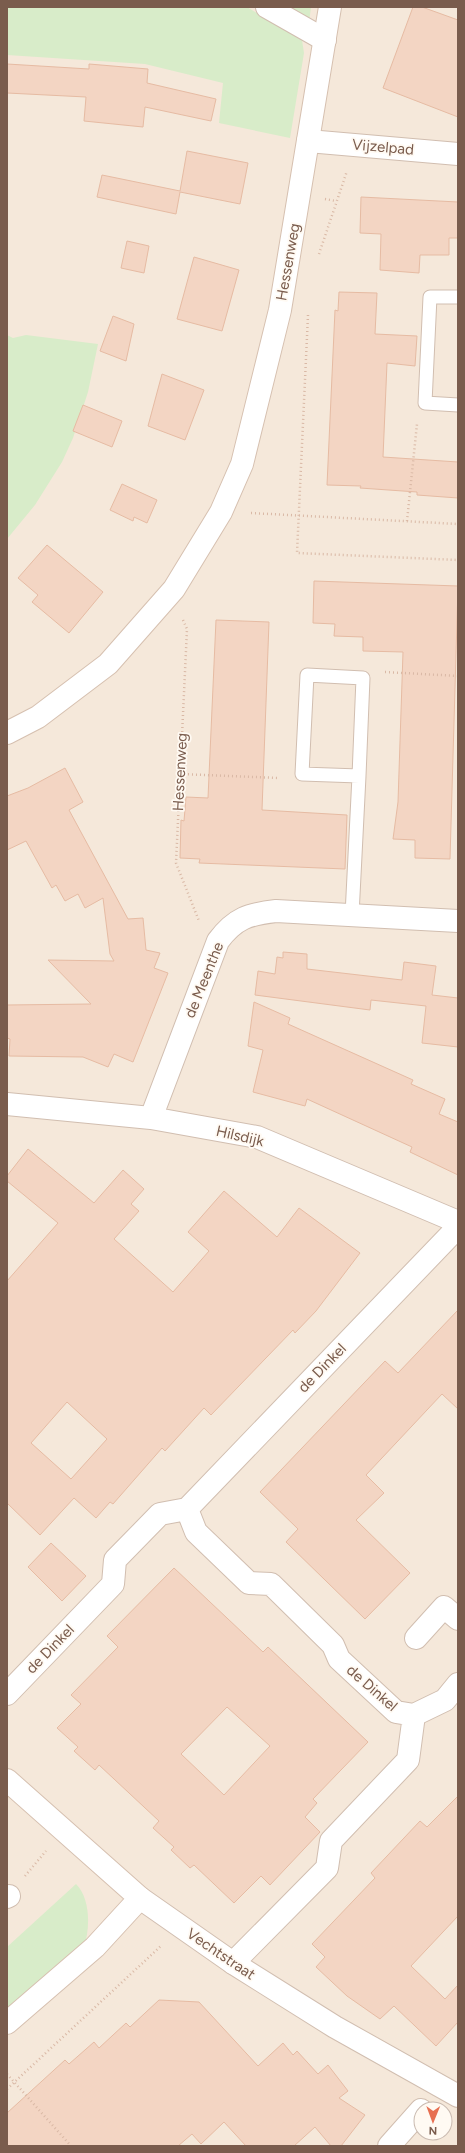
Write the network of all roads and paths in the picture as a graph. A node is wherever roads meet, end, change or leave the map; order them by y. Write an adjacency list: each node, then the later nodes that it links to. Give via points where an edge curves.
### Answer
1 (267, 7): 3 (street)
2 (330, 7): 3 (street, Hessenweg)
3 (325, 40): 4 (street, Hessenweg)
4 (308, 141): 5 (street, Vijzelpad); 12 (street, Hessenweg, via 280,310 242,464)
5 (356, 145): 6 (street, Vijzelpad); 7 (path, Hessenweg)
6 (458, 154)
7 (317, 257)
8 (458, 297): 10 (lane, via 430,297)
9 (309, 310): 13 (path, Hessenweg)
10 (425, 404): 11 (lane); 14 (path, via 418,413)
11 (458, 405)
12 (221, 512): 13 (path); 17 (street, Hessenweg)
13 (299, 516): 14 (path); 16 (path, Hessenweg, via 297,553)
14 (407, 521): 15 (path)
15 (458, 524)
16 (458, 560)
17 (170, 594): 20 (street, Hessenweg, via 108,664 38,717); 21 (path, Hessenweg, via 187,628)
18 (458, 676): 19 (path, via 371,672)
19 (363, 678): 22 (lane, via 307,675); 23 (lane)
20 (7, 733)
21 (180, 774): 22 (path, via 296,779); 26 (path, Hessenweg, via 176,863 202,930)
22 (302, 774): 23 (lane)
23 (359, 776): 24 (lane)
24 (352, 915): 25 (street, de Meenthe); 26 (street, de Meenthe, via 276,911 257,913 241,918 224,932)
25 (458, 921)
26 (218, 941): 28 (street, de Meenthe)
27 (7, 1104): 28 (street, Hilsdijk)
28 (151, 1118): 29 (street, Hilsdijk, via 257,1137)
29 (458, 1222)
30 (458, 1227): 31 (street, de Dinkel)
31 (187, 1509): 35 (street, de Dinkel, via 160,1514 115,1560 113,1584); 36 (street, de Dinkel, via 196,1532 249,1583 271,1584 333,1645 339,1659 396,1712)
32 (458, 1619): 33 (street, via 444,1607)
33 (416, 1638)
34 (458, 1684): 36 (street, de Dinkel, via 445,1700)
35 (7, 1694)
36 (414, 1715): 42 (street, de Dinkel, via 408,1760 331,1841 327,1868)
37 (7, 1780): 38 (street, Vechtstraat)
38 (62, 1830): 39 (path); 40 (street, Vechtstraat)
39 (8, 1897)
40 (140, 1898): 41 (street, Vechtstraat); 43 (street, via 95,1946)
41 (182, 1927): 42 (street, Vechtstraat); 45 (path)
42 (233, 1963): 47 (street, Vechtstraat, via 335,2027)
43 (7, 2023)
44 (7, 2074): 45 (path)
45 (14, 2082): 46 (path); 50 (path)
46 (7, 2089)
47 (450, 2091): 48 (street)
48 (434, 2101)
49 (413, 2118): 51 (street)
50 (71, 2146)
51 (389, 2146)

